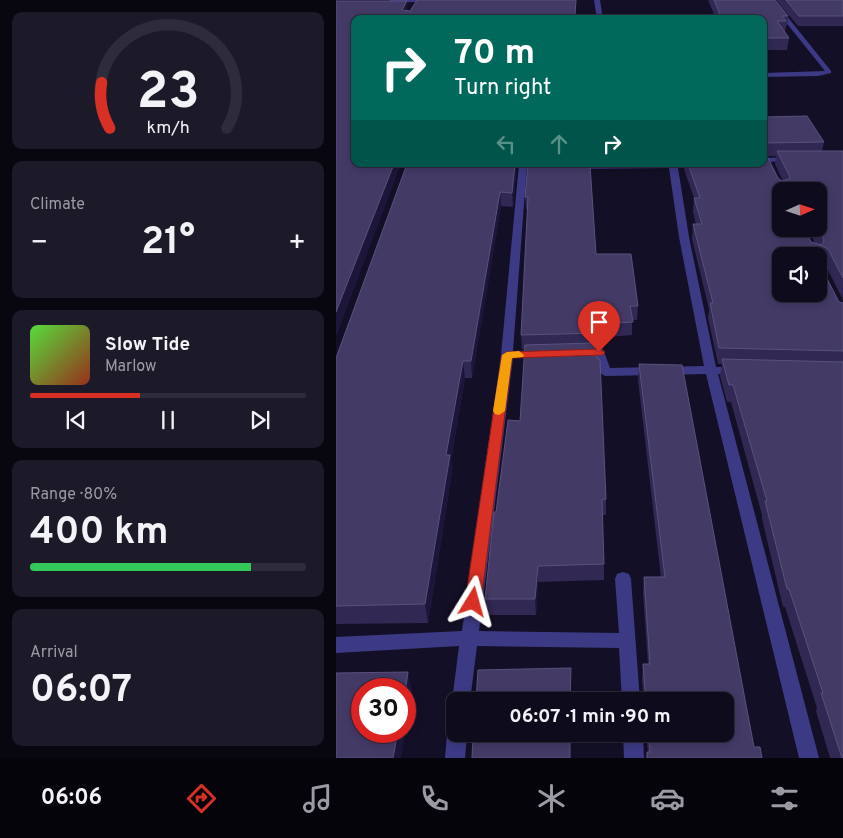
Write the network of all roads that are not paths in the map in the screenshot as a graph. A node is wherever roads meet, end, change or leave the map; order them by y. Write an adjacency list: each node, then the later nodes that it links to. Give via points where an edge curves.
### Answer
1 (597, 0): 7 (street)
2 (771, 0): 8 (street, via 829,72)
3 (418, 1): 4 (street); 5 (street); 6 (street)
4 (438, 1)
5 (382, 2)
6 (414, 7)
7 (599, 15)
8 (767, 75)
9 (804, 159): 10 (street)
10 (767, 162)
11 (526, 167): 15 (street)
12 (673, 167): 16 (street)
13 (572, 353): 16 (street, via 599,352 606,372)
14 (554, 354): 15 (street)
15 (507, 355): 19 (street)
16 (711, 370): 17 (street); 28 (street)
17 (748, 371)
18 (623, 579): 20 (street)
19 (468, 638): 20 (street); 21 (street); 22 (street)
20 (628, 641): 23 (street)
21 (336, 645)
22 (462, 692)
23 (631, 692)
24 (456, 742): 26 (street)
25 (633, 742): 27 (street)
26 (455, 758)
27 (634, 758)
28 (809, 758)

